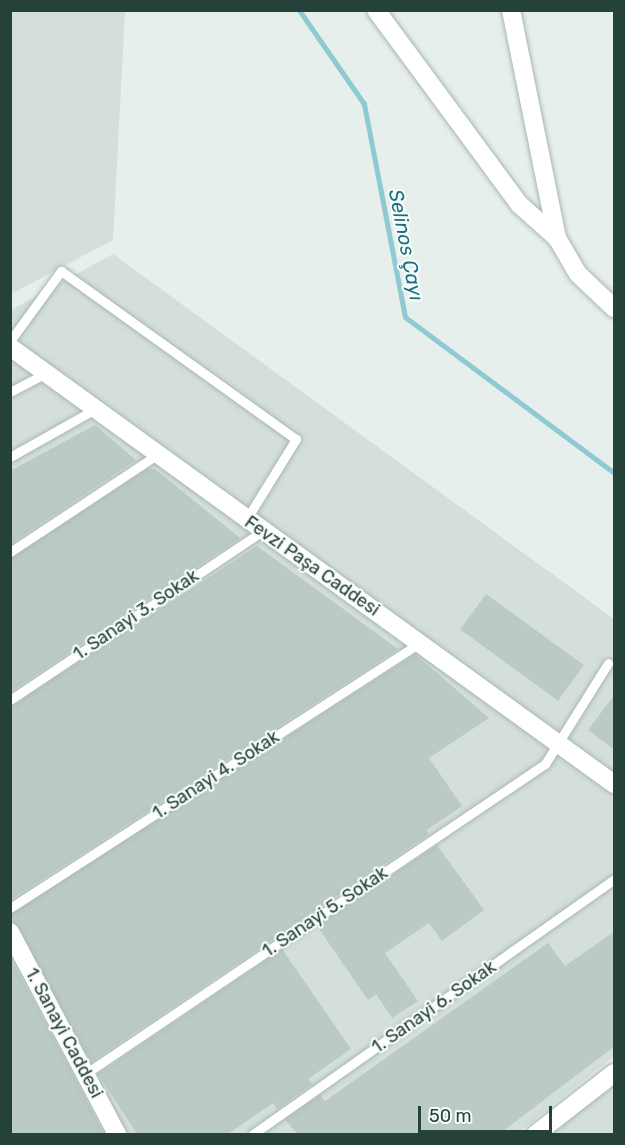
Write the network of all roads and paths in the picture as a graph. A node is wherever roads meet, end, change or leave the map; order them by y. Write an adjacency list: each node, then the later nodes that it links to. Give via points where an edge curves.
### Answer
1 (376, 10): 3 (street, via 520,205)
2 (511, 10): 3 (street)
3 (557, 238): 4 (street, via 578,274)
4 (615, 308)
5 (10, 341): 12 (lane, via 61,271 296,439)
6 (10, 346): 7 (street, Fevzi Paşa Caddesi)
7 (46, 373): 8 (lane); 9 (street, Fevzi Paşa Caddesi)
8 (10, 392)
9 (98, 407): 10 (street, Fevzi Paşa Caddesi); 11 (lane)
10 (159, 453): 12 (street, Fevzi Paşa Caddesi); 14 (lane)
11 (10, 457)
12 (246, 520): 13 (street, Fevzi Paşa Caddesi)
13 (262, 531): 15 (street, Fevzi Paşa Caddesi); 17 (lane, 1. Sanayi 3. Sokak)
14 (10, 552)
15 (421, 642): 18 (street, Fevzi Paşa Caddesi); 21 (lane, 1. Sanayi 4. Sokak)
16 (608, 663): 18 (lane, 1. Sanayi 5. Sokak)
17 (10, 700)
18 (560, 745): 19 (street, Fevzi Paşa Caddesi); 24 (lane, 1. Sanayi 5. Sokak, via 545,764)
19 (615, 784)
20 (615, 879): 26 (lane, 1. Sanayi 6. Sokak)
21 (10, 908)
22 (10, 932): 24 (street, 1. Sanayi Caddesi)
23 (615, 1073): 27 (street)
24 (85, 1074): 25 (street, 1. Sanayi Caddesi)
25 (117, 1134)
26 (253, 1134)
27 (536, 1134)

